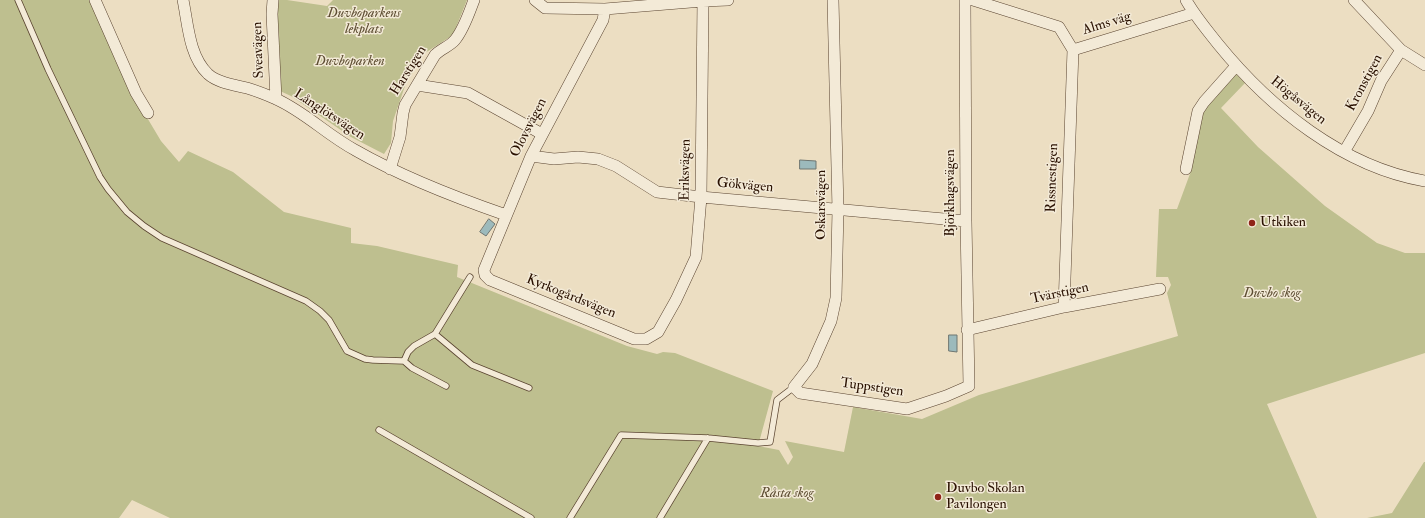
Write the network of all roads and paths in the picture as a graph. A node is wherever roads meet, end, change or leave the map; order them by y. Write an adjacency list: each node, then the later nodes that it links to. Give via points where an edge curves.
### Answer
1 (18, 0): 40 (lane, via 92,162 108,189 127,212 162,238 310,304 329,320 347,351 365,359)
2 (95, 0): 22 (street, via 136,93)
3 (183, 0): 21 (street, Långlötsvägen, via 192,45 200,65 208,75)
4 (273, 0): 21 (street, Sveavägen)
5 (474, 0): 20 (street, Harstigen, via 455,40 435,55)
6 (535, 0): 14 (street, via 545,8)
7 (703, 0): 8 (street); 14 (street); 29 (street, Eriksvägen)
8 (728, 0)
9 (833, 0): 30 (street, Oskarsvägen)
10 (966, 0): 32 (street, Björkhagsvägen)
11 (973, 0): 16 (street, Alms väg, via 1058,27)
12 (1186, 0): 15 (street, Högåsvägen)
13 (1354, 0): 17 (street)
14 (605, 9): 23 (street, Olovsvägen, via 603,20)
15 (1194, 13): 16 (street, Alms väg); 18 (street, Högåsvägen)
16 (1073, 50): 36 (street, Rissnestigen)
17 (1401, 50): 19 (street); 24 (street, Kronstigen, via 1380,81 1368,111)
18 (1236, 66): 24 (street, Högåsvägen, via 1274,104 1312,133); 27 (street, via 1198,111)
19 (1425, 66)
20 (417, 85): 23 (street, via 468,93); 26 (street, Harstigen, via 405,105 400,136)
21 (276, 99): 26 (street, Långlötsvägen, via 353,149)
22 (148, 114)
23 (542, 134): 25 (street, Olovsvägen)
24 (1344, 152): 28 (street, Högåsvägen, via 1393,173)
25 (531, 156): 29 (street, Gökvägen, via 598,159 616,166 657,192); 31 (street, Olovsvägen)
26 (390, 169): 31 (street, Långlötsvägen, via 451,196)
27 (1186, 169)
28 (1425, 181)
29 (701, 197): 30 (street, Gökvägen); 38 (street, Eriksvägen, via 696,258)
30 (838, 210): 32 (street, Gökvägen); 43 (street, Oskarsvägen, via 836,298 831,321 812,364)
31 (506, 215): 33 (street, Olovsvägen)
32 (966, 221): 37 (street, Björkhagsvägen)
33 (487, 264): 38 (street, Kyrkogårdsvägen, via 484,270 490,280 634,339 646,339)
34 (470, 277): 39 (lane)
35 (1160, 289): 36 (street, Tvärstigen)
36 (1064, 307): 37 (street, Tvärstigen)
37 (967, 330): 42 (street, Björkhagsvägen)
38 (658, 332)
39 (435, 334): 40 (lane, via 414,346); 44 (lane, via 472,365)
40 (404, 361): 41 (lane)
41 (446, 386)
42 (969, 386): 43 (street, Tuppstigen, via 907,409 800,393)
43 (794, 387): 46 (lane, Oskarsvägen, via 777,400 770,442)
44 (529, 388)
45 (380, 430): 47 (lane)
46 (708, 438): 48 (lane, via 621,435); 49 (lane)
47 (531, 518)
48 (570, 518)
49 (660, 518)

